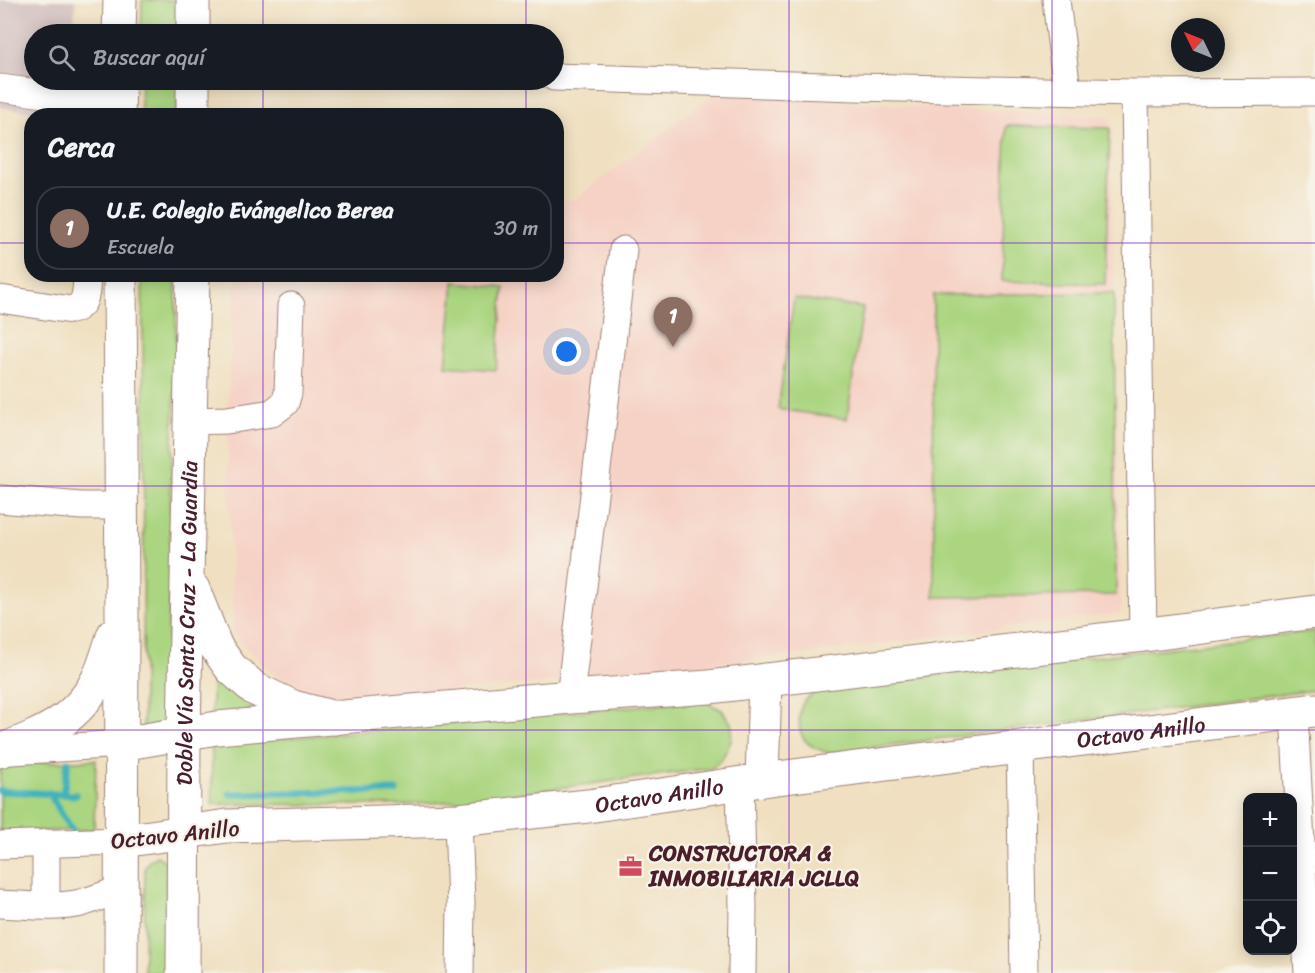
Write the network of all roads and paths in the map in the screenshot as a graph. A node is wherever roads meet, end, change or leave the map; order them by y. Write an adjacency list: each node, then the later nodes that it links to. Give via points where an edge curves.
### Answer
1 (120, 0): 4 (main road)
2 (193, 0): 5 (main road)
3 (1056, 0): 9 (street)
4 (119, 24)
5 (193, 24)
6 (564, 77): 9 (street)
7 (0, 88): 12 (street)
8 (193, 90): 13 (main road)
9 (1067, 91): 11 (street)
10 (1315, 92): 11 (street)
11 (1135, 93): 26 (street)
12 (118, 100)
13 (193, 108)
14 (623, 250): 28 (street)
15 (86, 282): 18 (street, via 84,301 71,310)
16 (120, 282): 22 (main road)
17 (193, 282): 20 (main road, Doble Vía Santa Cruz - La Guardia)
18 (0, 299)
19 (291, 306): 20 (street, via 285,403 272,413)
20 (190, 421): 23 (main road, Doble Vía Santa Cruz - La Guardia)
21 (0, 500): 22 (street)
22 (121, 506): 25 (main road)
23 (186, 573): 30 (main road, via 216,647 231,668 255,688 293,707); 31 (main road, Doble Vía Santa Cruz - La Guardia)
24 (1315, 612): 26 (main road)
25 (122, 613): 32 (main road); 34 (main road, via 100,674 88,695 54,728)
26 (1143, 635): 27 (main road)
27 (765, 680): 28 (main road); 35 (main road)
28 (571, 697): 30 (main road)
29 (1304, 711): 33 (main road, Octavo Anillo); 49 (street)
30 (335, 718): 31 (main road)
31 (184, 734): 32 (main road); 37 (main road, Doble Vía Santa Cruz - La Guardia)
32 (121, 744): 34 (street); 38 (main road)
33 (1020, 747): 35 (main road, Octavo Anillo); 48 (street)
34 (0, 751)
35 (751, 782): 36 (main road, Octavo Anillo); 47 (street)
36 (458, 820): 37 (main road, Octavo Anillo, via 227,826); 46 (street)
37 (183, 832): 38 (main road, Octavo Anillo); 45 (main road, Doble Vía Santa Cruz - La Guardia)
38 (122, 841): 39 (street, Octavo Anillo); 41 (main road)
39 (46, 843): 40 (street, Octavo Anillo); 43 (street)
40 (0, 845)
41 (121, 889): 43 (street, via 81,903); 44 (main road)
42 (0, 903): 43 (street)
43 (46, 906)
44 (121, 973)
45 (183, 973)
46 (460, 973)
47 (742, 973)
48 (1024, 973)
49 (1308, 973)

